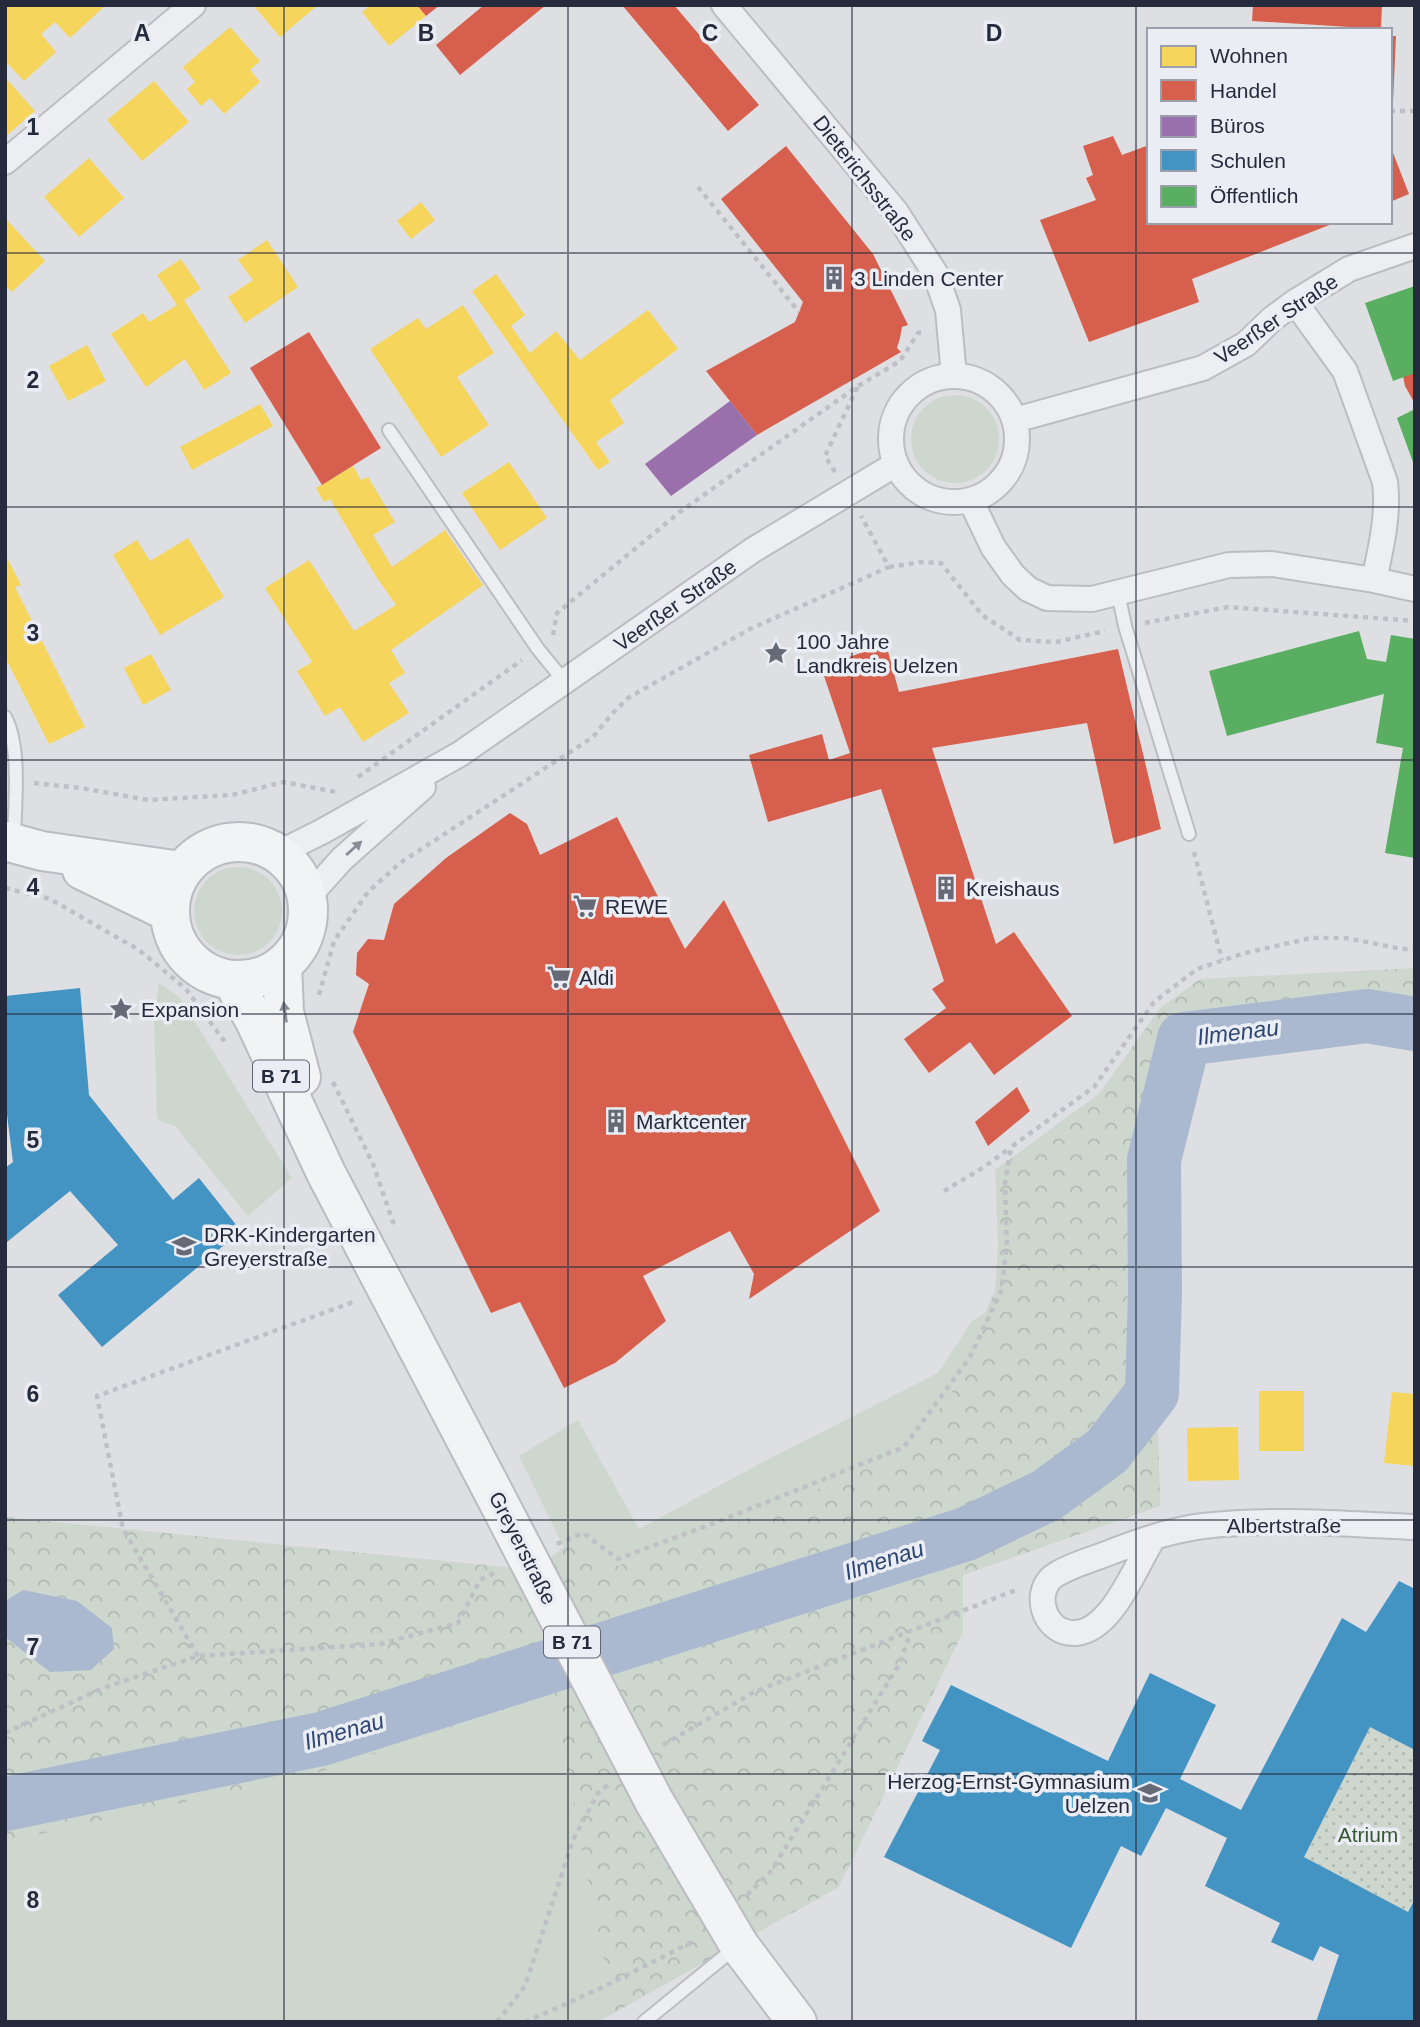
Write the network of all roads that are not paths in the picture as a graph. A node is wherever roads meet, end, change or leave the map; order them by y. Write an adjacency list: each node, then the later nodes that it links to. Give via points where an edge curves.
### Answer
1 (193, 5): 3 (street)
2 (724, 5): 6 (street, Dieterichsstraße, via 896,212 935,273 948,310)
3 (5, 162)
4 (1415, 246): 5 (street, Veerßer Straße, via 1349,269)
5 (1295, 302): 7 (street, Veerßer Straße, via 1246,344 1203,368); 11 (street, via 1345,370 1385,482 1386,511)
6 (954, 376): 7 (street, via 977,381 998,393); 9 (street, via 924,383 901,404 891,434)
7 (1015, 420): 10 (street, via 1017,449 1006,476)
8 (389, 430): 14 (lane)
9 (895, 464): 10 (street, via 905,480 934,500); 14 (street, Veerßer Straße, via 743,557)
10 (971, 501): 13 (street, via 993,547 1028,589 1047,598 1092,599)
11 (1374, 580): 12 (street); 13 (street, via 1272,564 1229,565)
12 (1415, 589)
13 (1118, 593): 17 (lane)
14 (564, 681): 16 (street, Veerßer Straße)
15 (5, 717): 18 (lane, via 11,729)
16 (460, 754): 19 (street, Veerßer Straße); 21 (street, Veerßer Straße, one-way to 16, via 342,859)
17 (1189, 834)
18 (21, 845): 20 (main road); 22 (main road)
19 (279, 853): 20 (main road, via 245,841 226,842 209,848); 21 (main road, via 302,880)
20 (181, 871): 22 (main road)
21 (308, 897): 23 (main road, via 304,935)
22 (169, 912): 24 (main road, via 177,941 195,965)
23 (282, 965): 24 (main road, via 267,974); 25 (main road, Greyerstraße / B 71, one-way to 23, via 284,1012)
24 (232, 980): 25 (main road, Greyerstraße / B 71)
25 (326, 1173): 28 (main road, Greyerstraße / B 71, bridge, via 654,1801)
26 (1415, 1527): 27 (street, Albertstraße, via 1260,1522 1200,1526)
27 (1154, 1537): 27 (street, Albertstraße, via 1119,1600 1098,1623 1065,1633 1052,1625 1043,1600 1054,1575)
28 (732, 1932): 29 (lane); 30 (main road, Greyerstraße / B 71)
29 (644, 2022)
30 (797, 2022)

